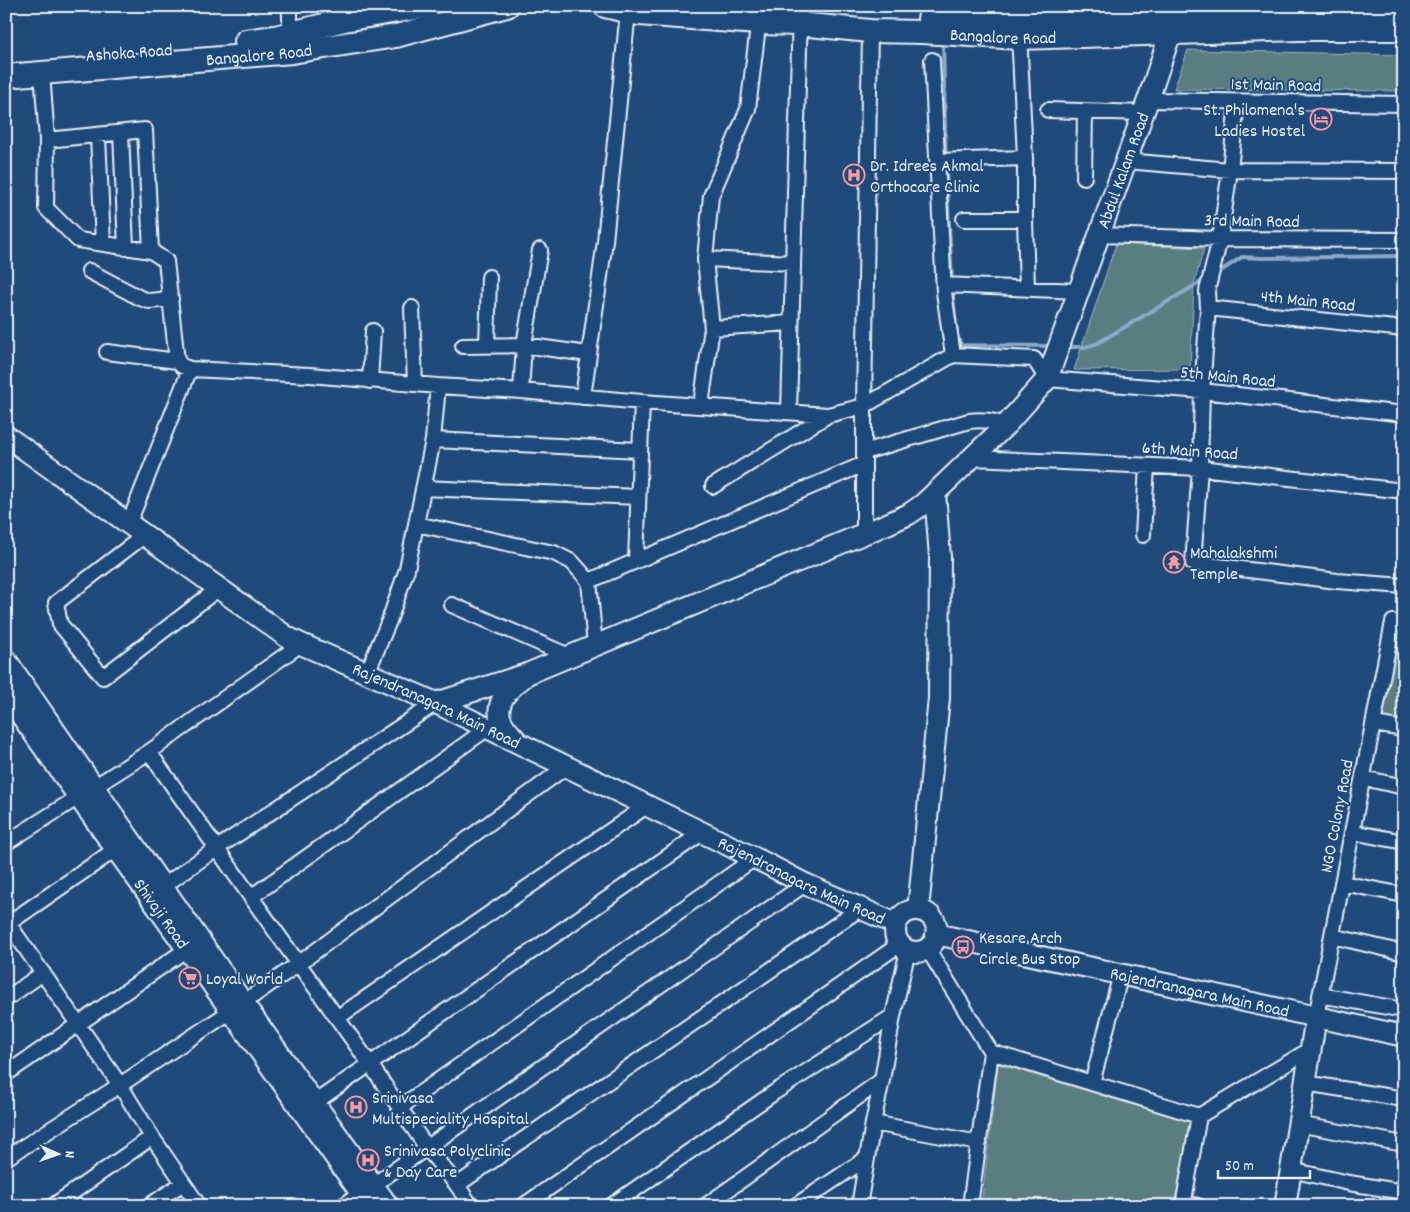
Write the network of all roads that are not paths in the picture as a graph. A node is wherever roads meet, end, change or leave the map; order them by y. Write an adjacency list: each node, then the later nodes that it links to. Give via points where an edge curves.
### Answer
1 (290, 6): 15 (street)
2 (428, 6): 15 (main road, Ashoka Road, via 344,20)
3 (507, 6): 19 (main road, Bangalore Road, via 396,36 292,52)
4 (605, 6): 8 (main road, Bangalore Road)
5 (732, 6): 9 (main road, Bangalore Road)
6 (1179, 9): 7 (main road, Bangalore Road); 12 (main road, Bangalore Road); 16 (street, Abdul Kalam Road)
7 (1404, 10)
8 (628, 11): 9 (main road, Bangalore Road, via 639,14); 62 (street, via 605,242)
9 (759, 16): 10 (main road, Bangalore Road); 44 (street, via 748,109 711,196)
10 (800, 18): 11 (main road, Bangalore Road, via 866,17); 14 (main road, Bangalore Road); 45 (street)
11 (920, 26): 12 (main road, Bangalore Road); 14 (main road, Bangalore Road)
12 (1019, 28): 16 (main road, Bangalore Road); 29 (street)
13 (1404, 29): 16 (main road, Bangalore Road)
14 (870, 32): 75 (street)
15 (290, 34): 18 (main road, Ashoka Road, via 179,48)
16 (1171, 34): 23 (street, Abdul Kalam Road)
17 (932, 60): 31 (street)
18 (6, 62)
19 (42, 73): 20 (main road, Bangalore Road); 28 (street)
20 (6, 76)
21 (1237, 102): 22 (street, 1st Main Road); 23 (street, 1st Main Road); 32 (street)
22 (1404, 104)
23 (1146, 107): 25 (street, 1st Main Road); 30 (street, Abdul Kalam Road)
24 (1048, 110): 25 (street, 1st Main Road)
25 (1085, 111): 34 (street)
26 (121, 132): 27 (street); 41 (street); 43 (street, via 145,130)
27 (98, 136): 28 (street); 40 (street)
28 (47, 140): 40 (street, via 46,208 78,240)
29 (1025, 158): 31 (street); 35 (street)
30 (1126, 161): 32 (street); 37 (street, Abdul Kalam Road)
31 (938, 162): 48 (street)
32 (1230, 170): 33 (street); 38 (street)
33 (1404, 171)
34 (1084, 177)
35 (1025, 218): 36 (street); 49 (street)
36 (964, 219)
37 (1100, 234): 38 (street, 3rd Main Road); 50 (street, Abdul Kalam Road)
38 (1220, 239): 39 (street, 3rd Main Road); 53 (street, via 1207,291)
39 (1404, 240)
40 (103, 244): 41 (street)
41 (126, 248): 43 (street)
42 (540, 250): 58 (street)
43 (151, 251): 51 (street, via 166,261)
44 (705, 259): 45 (street); 55 (street)
45 (793, 264): 54 (street)
46 (89, 271): 51 (street, via 140,298)
47 (489, 277): 60 (street)
48 (944, 285): 49 (street); 63 (street)
49 (1027, 289): 50 (street)
50 (1079, 292): 66 (street, Abdul Kalam Road)
51 (171, 299): 64 (street)
52 (412, 308): 68 (street)
53 (1208, 308): 56 (street, 4th Main Road); 71 (street)
54 (791, 323): 55 (street); 76 (street)
55 (712, 328): 74 (street)
56 (1404, 329)
57 (373, 331): 67 (street)
58 (524, 345): 60 (street); 62 (street); 70 (street)
59 (463, 346): 60 (street)
60 (487, 346)
61 (107, 352): 64 (street)
62 (588, 354): 72 (street)
63 (953, 355): 66 (street, via 1034,359); 75 (street)
64 (177, 361): 65 (street)
65 (190, 369): 67 (street); 92 (street)
66 (1047, 378): 71 (street, 5th Main Road); 79 (street)
67 (370, 381): 68 (street)
68 (415, 384): 69 (street)
69 (438, 386): 70 (street); 81 (street)
70 (521, 391): 72 (street)
71 (1202, 391): 77 (street, 5th Main Road); 86 (street)
72 (583, 397): 73 (street)
73 (642, 402): 74 (street); 82 (street)
74 (701, 405): 76 (street)
75 (864, 406): 78 (street); 83 (street)
76 (789, 412): 78 (street)
77 (1404, 414)
78 (828, 415): 87 (street)
79 (1006, 425): 83 (street, via 990,420 969,421); 84 (street)
80 (6, 436): 92 (street, Rajendranagara Main Road)
81 (432, 440): 82 (street); 88 (street)
82 (640, 450): 91 (street)
83 (864, 458): 94 (street); 97 (street)
84 (972, 458): 85 (street, 6th Main Road); 90 (street)
85 (1147, 466): 86 (street, 6th Main Road); 96 (street)
86 (1200, 468): 89 (street, 6th Main Road); 99 (street, via 1193,563)
87 (713, 486)
88 (423, 488): 91 (street); 93 (street)
89 (1404, 491)
90 (936, 493): 94 (street, via 909,514); 134 (street, via 940,558 939,698)
91 (638, 497): 97 (street)
92 (129, 523): 95 (street, Rajendranagara Main Road)
93 (416, 524): 98 (street, via 554,553 572,562); 107 (street, via 408,570)
94 (864, 533): 104 (street)
95 (145, 535): 100 (street, Rajendranagara Main Road); 100 (street, via 56,603 60,624 102,677)
96 (1143, 535)
97 (636, 561): 98 (street)
98 (588, 581): 104 (street)
99 (1404, 586)
100 (219, 588): 103 (street, Rajendranagara Main Road, via 287,637)
101 (452, 605): 105 (street)
102 (1399, 623): 111 (street, NGO Colony Road)
103 (302, 644): 107 (street, Rajendranagara Main Road); 115 (street)
104 (595, 646): 105 (street)
105 (569, 656): 108 (street)
106 (6, 660): 119 (street)
107 (367, 673): 110 (street, Rajendranagara Main Road)
108 (527, 674): 110 (street); 114 (street, via 508,689 501,703 500,716)
109 (6, 694): 119 (street, Shivaji Road)
110 (436, 702): 112 (street, Rajendranagara Main Road); 125 (street)
111 (1374, 724): 113 (street); 117 (street, NGO Colony Road)
112 (488, 728): 114 (street, Rajendranagara Main Road); 132 (street)
113 (1404, 729)
114 (518, 742): 116 (street, Rajendranagara Main Road)
115 (149, 752): 119 (street); 125 (street)
116 (567, 766): 120 (street, Rajendranagara Main Road); 141 (street)
117 (1363, 778): 118 (street); 122 (street, NGO Colony Road)
118 (1404, 788)
119 (86, 791): 124 (street); 126 (street, Shivaji Road); 130 (street)
120 (648, 805): 121 (street, Rajendranagara Main Road); 150 (street)
121 (703, 832): 127 (street, Rajendranagara Main Road); 155 (street)
122 (1352, 832): 123 (street); 128 (street, NGO Colony Road)
123 (1404, 842)
124 (6, 843)
125 (217, 848): 130 (street); 132 (street)
126 (116, 849): 135 (street); 139 (street, Shivaji Road)
127 (755, 858): 129 (street, Rajendranagara Main Road); 163 (street)
128 (1342, 883): 131 (street); 137 (street, NGO Colony Road)
129 (805, 884): 133 (street, Rajendranagara Main Road); 170 (street)
130 (162, 887): 146 (street)
131 (1404, 895)
132 (250, 897): 141 (street)
133 (860, 908): 136 (street, Rajendranagara Main Road); 175 (street)
134 (918, 910): 136 (street, via 905,913); 138 (street, via 930,916 936,928)
135 (7, 922): 142 (street)
136 (896, 924): 138 (street, via 896,938)
137 (1332, 936): 140 (street); 144 (street, NGO Colony Road)
138 (918, 944): 143 (street, Rajendranagara Main Road); 148 (street); 154 (street); 185 (street)
139 (188, 949): 146 (street, Shivaji Road); 151 (street)
140 (1404, 953)
141 (298, 964): 146 (street); 150 (street)
142 (43, 973): 145 (street); 151 (street)
143 (1121, 974): 149 (street, Rajendranagara Main Road); 158 (street)
144 (1320, 995): 147 (street); 149 (street, NGO Colony Road)
145 (6, 999)
146 (237, 1007): 160 (street); 162 (street); 177 (street, Shivaji Road)
147 (1404, 1010)
148 (893, 1016): 157 (street); 186 (street, via 775,1092)
149 (1316, 1016): 152 (street, Rajendranagara Main Road); 153 (street)
150 (337, 1018): 155 (street)
151 (78, 1024): 156 (street); 160 (street)
152 (1404, 1036)
153 (1311, 1049): 159 (street); 164 (street)
154 (991, 1052): 158 (street); 168 (street)
155 (370, 1064): 162 (street); 163 (street)
156 (6, 1074)
157 (882, 1080): 165 (street); 187 (street)
158 (1092, 1083): 164 (street)
159 (1305, 1083): 161 (street); 166 (street)
160 (120, 1085): 167 (street); 171 (street)
161 (1404, 1099)
162 (314, 1103): 177 (street)
163 (399, 1108): 170 (street)
164 (1199, 1116): 178 (street)
165 (873, 1123): 168 (street); 172 (street)
166 (1298, 1124): 169 (street); 173 (street)
167 (152, 1137): 174 (street); 179 (street)
168 (979, 1143): 190 (street)
169 (1404, 1144)
170 (427, 1148): 175 (street); 177 (street)
171 (6, 1158)
172 (867, 1158): 188 (street); 189 (street)
173 (1291, 1170): 176 (street); 192 (street)
174 (183, 1183): 180 (street); 181 (street)
175 (457, 1185): 184 (street)
176 (1404, 1192)
177 (368, 1195): 182 (street); 183 (street)
178 (1184, 1204): 191 (street)
179 (53, 1206)
180 (148, 1206)
181 (199, 1206)
182 (342, 1206)
183 (388, 1206)
184 (471, 1206)
185 (523, 1206)
186 (611, 1206)
187 (705, 1206)
188 (795, 1206)
189 (860, 1206)
190 (970, 1206)
191 (1198, 1206)
192 (1285, 1206)

